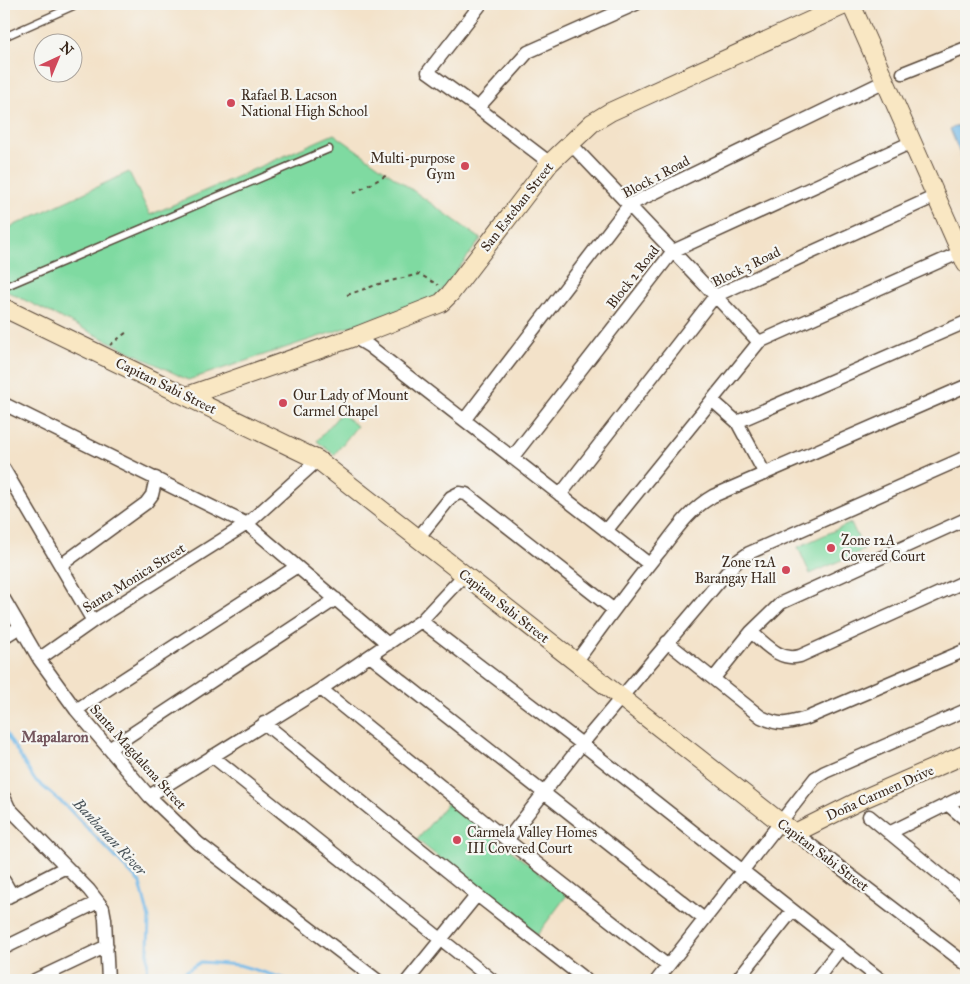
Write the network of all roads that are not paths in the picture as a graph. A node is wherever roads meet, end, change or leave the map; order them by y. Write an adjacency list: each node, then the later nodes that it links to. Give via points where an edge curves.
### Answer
1 (78, 4): 6 (lane)
2 (481, 4): 10 (street, via 428,72)
3 (636, 4): 10 (street, via 528,52)
4 (847, 4): 12 (street, San Esteban Street, via 610,112)
5 (851, 4): 9 (street)
6 (4, 37)
7 (966, 48): 8 (street)
8 (903, 73)
9 (885, 81): 11 (street); 16 (street, Block 1 Road)
10 (478, 108): 14 (street)
11 (912, 142): 15 (street); 17 (street, Block 2 Road)
12 (570, 143): 14 (street, San Esteban Street); 16 (street)
13 (329, 149): 19 (lane)
14 (550, 163): 23 (street, San Esteban Street, via 441,303)
15 (936, 196): 18 (street); 20 (street, Block 3 Road)
16 (629, 205): 17 (street); 30 (street, Block 1 Road)
17 (672, 251): 20 (street); 34 (street, Block 2 Road)
18 (964, 258): 24 (street)
19 (4, 287)
20 (715, 296): 24 (street); 39 (street, Block 3 Road)
21 (4, 308): 27 (street, Capitan Sabi Street)
22 (966, 322): 31 (street)
23 (354, 337): 25 (street, San Esteban Street); 30 (street)
24 (759, 342): 28 (street)
25 (243, 376): 27 (street, San Esteban Street); 32 (street, via 225,393 226,404 232,414)
26 (966, 386): 37 (street)
27 (187, 396): 32 (street, Capitan Sabi Street)
28 (712, 401): 31 (street); 42 (street)
29 (4, 404): 38 (street)
30 (465, 420): 34 (street)
31 (738, 422): 37 (street)
32 (243, 423): 35 (street, Capitan Sabi Street)
33 (966, 457): 57 (street, via 749,553 728,571)
34 (512, 458): 39 (street)
35 (318, 460): 41 (street, Santa Monica Street); 43 (street, Capitan Sabi Street)
36 (4, 469): 45 (street)
37 (765, 474): 44 (street, via 699,504)
38 (156, 478): 41 (street); 45 (street, via 152,495 146,503)
39 (560, 495): 42 (street)
40 (966, 519): 55 (street, via 781,603)
41 (247, 524): 46 (street); 52 (street, Santa Monica Street)
42 (606, 531): 44 (street)
43 (418, 538): 47 (street, Capitan Sabi Street); 51 (street, via 451,497 466,494)
44 (649, 564): 51 (street)
45 (61, 565): 52 (street)
46 (296, 567): 50 (street); 66 (street)
47 (464, 575): 53 (street); 62 (street, Capitan Sabi Street)
48 (966, 581): 55 (street, via 791,659 778,654)
49 (4, 599): 54 (street, Santa Magdalena Street)
50 (336, 599): 58 (street); 70 (street)
51 (614, 610): 62 (street)
52 (93, 621): 61 (street, Santa Monica Street)
53 (421, 622): 58 (street); 69 (street)
54 (20, 627): 56 (street); 61 (street, Santa Magdalena Street)
55 (751, 632): 63 (street)
56 (4, 637)
57 (667, 642): 63 (street); 65 (street)
58 (388, 644): 60 (street)
59 (966, 650): 63 (street, via 789,724 774,724 761,717)
60 (370, 656): 64 (street); 73 (street)
61 (39, 658): 66 (street, Santa Magdalena Street)
62 (576, 662): 65 (street, Capitan Sabi Street)
63 (714, 678)
64 (321, 689): 68 (street); 83 (street)
65 (620, 697): 69 (street); 80 (street, Capitan Sabi Street)
66 (76, 710): 70 (street, Santa Magdalena Street)
67 (966, 710): 80 (street, via 815,778)
68 (264, 723): 72 (street); 87 (street)
69 (582, 744): 73 (street); 85 (street)
70 (109, 748): 75 (street, Santa Magdalena Street)
71 (966, 754): 81 (street, Doña Carmen Drive)
72 (212, 756): 75 (street); 93 (street)
73 (545, 792): 83 (street); 92 (street)
74 (966, 795): 77 (street)
75 (148, 796): 101 (street, Santa Magdalena Street, via 198,843)
76 (4, 797): 84 (street, via 9,808)
77 (946, 804): 79 (street); 82 (street)
78 (869, 816): 82 (street)
79 (966, 820)
80 (780, 822): 81 (street, Capitan Sabi Street); 85 (street)
81 (795, 832): 97 (street, Capitan Sabi Street)
82 (889, 833): 88 (street)
83 (507, 840): 98 (street)
84 (66, 867): 89 (street); 90 (street)
85 (742, 871): 91 (street); 92 (street)
86 (4, 881): 89 (street)
87 (477, 895): 93 (street); 104 (street)
88 (966, 896)
89 (8, 897)
90 (98, 902): 94 (street, via 106,919); 95 (street)
91 (792, 911): 96 (street); 106 (street)
92 (704, 920): 98 (street)
93 (441, 940): 102 (street); 103 (street)
94 (106, 946): 99 (street); 100 (street)
95 (4, 948)
96 (840, 949): 107 (street); 108 (street)
97 (966, 964)
98 (668, 966): 105 (street)
99 (35, 980)
100 (108, 980)
101 (377, 980)
102 (408, 980)
103 (492, 980)
104 (586, 980)
105 (657, 980)
106 (737, 980)
107 (816, 980)
108 (880, 980)

